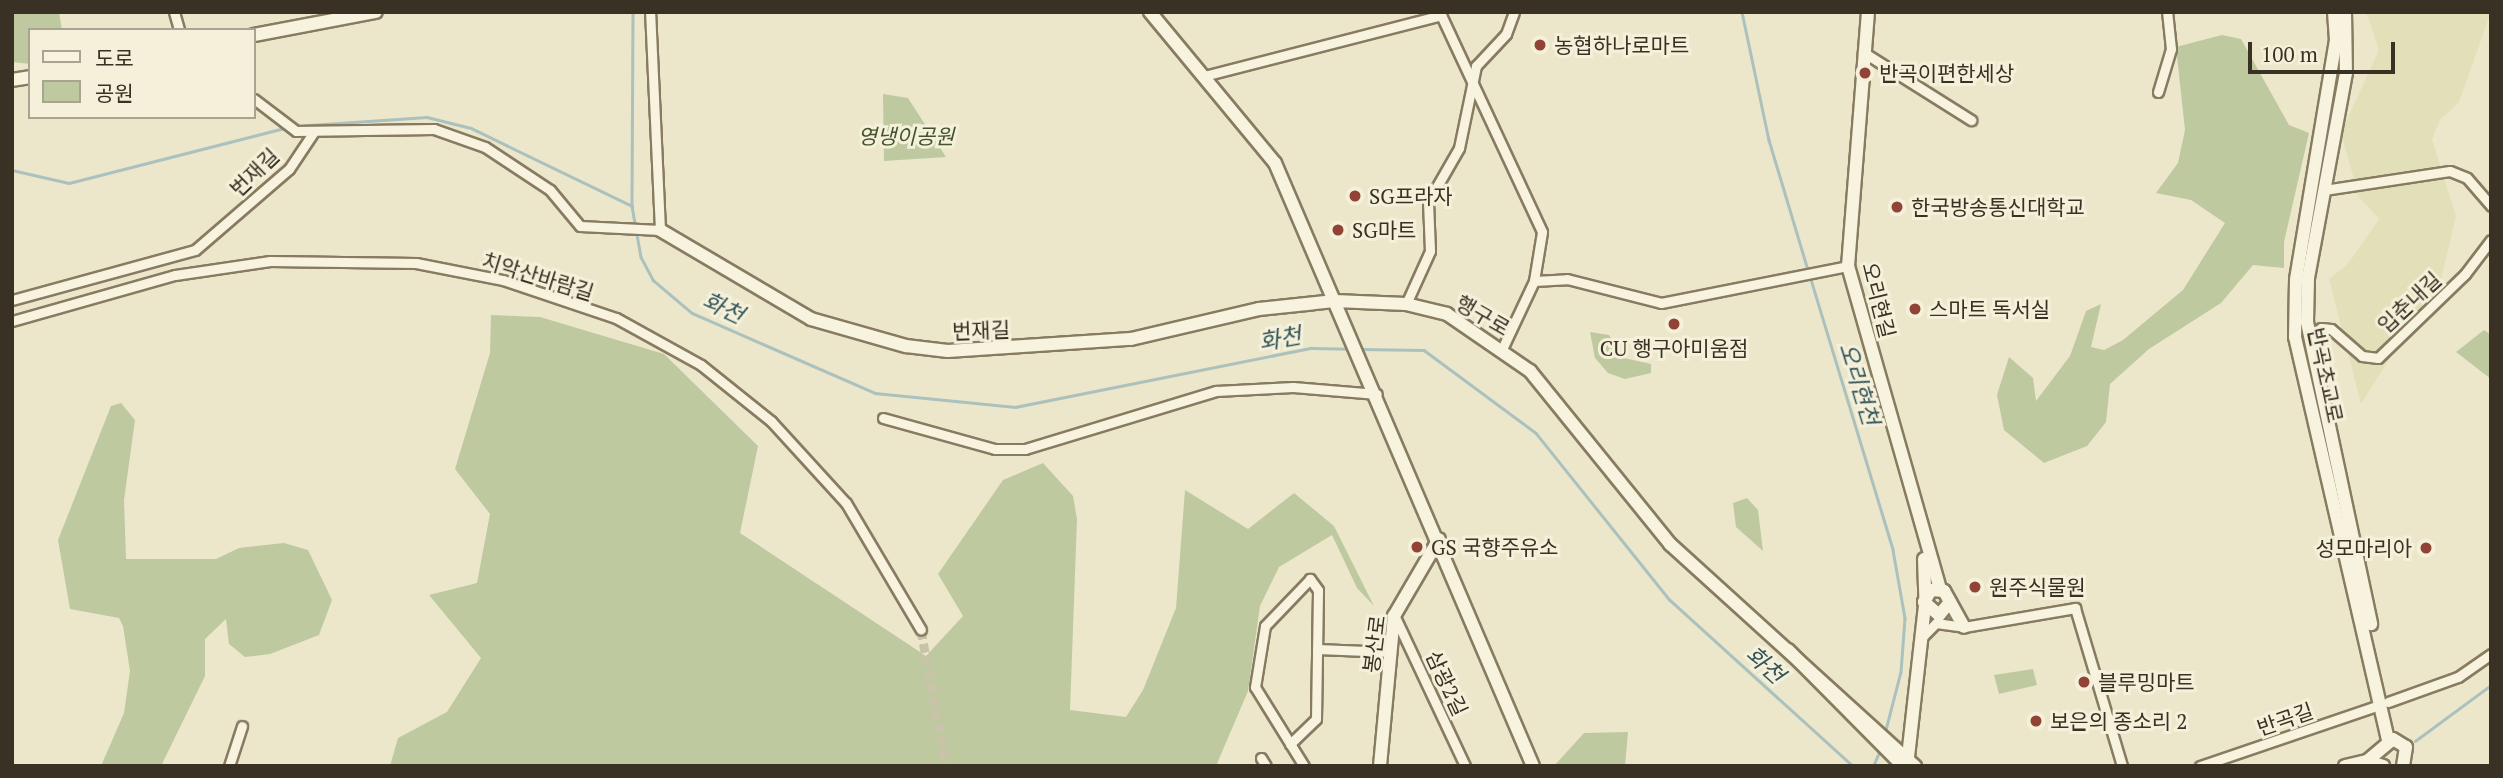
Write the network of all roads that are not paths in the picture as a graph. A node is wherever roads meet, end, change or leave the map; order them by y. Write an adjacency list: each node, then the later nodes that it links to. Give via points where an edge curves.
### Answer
1 (376, 12): 9 (street)
2 (650, 12): 19 (street)
3 (1150, 12): 11 (street)
4 (1514, 12): 12 (street, via 1506,34 1476,66)
5 (1868, 12): 10 (street, 오리현길)
6 (2167, 12): 13 (street, via 2171,49)
7 (2334, 12): 17 (street, 반곡초교로, via 2336,40)
8 (2345, 12): 17 (street, 반곡초교로, via 2346,73)
9 (256, 35)
10 (1863, 52): 15 (street); 21 (street, 오리현길)
11 (1204, 76): 12 (street, via 1441,15); 24 (street, via 1275,163)
12 (1477, 85): 22 (street, via 1542,232); 25 (street, via 1459,148 1427,202 1430,251)
13 (2158, 92)
14 (256, 101): 16 (street, via 296,131)
15 (1970, 120)
16 (313, 133): 19 (street, via 421,129 460,138 550,190 580,226); 23 (street, 번재길, via 289,169 195,250)
17 (2319, 188): 18 (street, via 2450,171 2467,178); 27 (street, 반곡초교로, via 2308,278); 44 (street, 반곡초교로, via 2297,280 2295,337)
18 (2491, 206)
19 (656, 229): 24 (street, 번재길, via 811,319 934,349 1131,339 1247,311)
20 (2491, 240): 27 (street, 입춘내길, via 2465,274 2378,358 2362,356 2331,328 2320,328)
21 (1843, 267): 22 (street, via 1661,303 1567,279); 31 (street, 오리현길)
22 (1534, 281): 28 (street)
23 (12, 300)
24 (1335, 301): 25 (street, 행구로); 29 (street)
25 (1406, 304): 28 (street, 행구로, via 1447,314)
26 (12, 321): 39 (street, 치악산바람길, via 174,275 270,261 416,263 503,280 615,318 701,365 771,421 846,503)
27 (2309, 340): 44 (street, 반곡초교로)
28 (1503, 347): 49 (street, 행구로, via 1573,419 1670,544)
29 (1377, 394): 30 (street, via 1293,387 1216,391 1025,449 968,443); 32 (street)
30 (883, 418)
31 (1916, 514): 33 (street, 오리현길); 34 (street)
32 (1439, 539): 36 (street, 봉산로); 55 (street)
33 (1940, 589): 34 (street); 35 (street, 오리현길)
34 (1925, 602): 37 (street); 40 (street)
35 (1950, 602): 37 (street); 38 (street, 오리현길)
36 (1394, 616): 42 (street, 봉산로); 54 (street, 삼광2길)
37 (1938, 619): 38 (street); 40 (street)
38 (1964, 627): 56 (street, via 2075,608)
39 (921, 630)
40 (1922, 637): 49 (street)
41 (1317, 649): 42 (street); 47 (street, via 1316,719); 47 (street, via 1318,590 1310,579 1265,626 1255,687)
42 (1391, 652): 53 (street, 봉산로)
43 (2491, 654): 44 (street, 반곡길, via 2458,677)
44 (2385, 703): 46 (street, 반곡초교로); 57 (street, 반곡길)
45 (242, 726): 51 (street)
46 (2393, 740): 48 (street); 60 (street, 반곡초교로, via 2408,752)
47 (1290, 744): 52 (street)
48 (2378, 752): 50 (street); 59 (street)
49 (1908, 760)
50 (2367, 761): 58 (street); 59 (street)
51 (229, 766)
52 (1304, 766)
53 (1380, 766)
54 (1465, 766)
55 (1533, 766)
56 (2122, 766)
57 (2200, 766)
58 (2345, 766)
59 (2382, 766)
60 (2403, 766)

